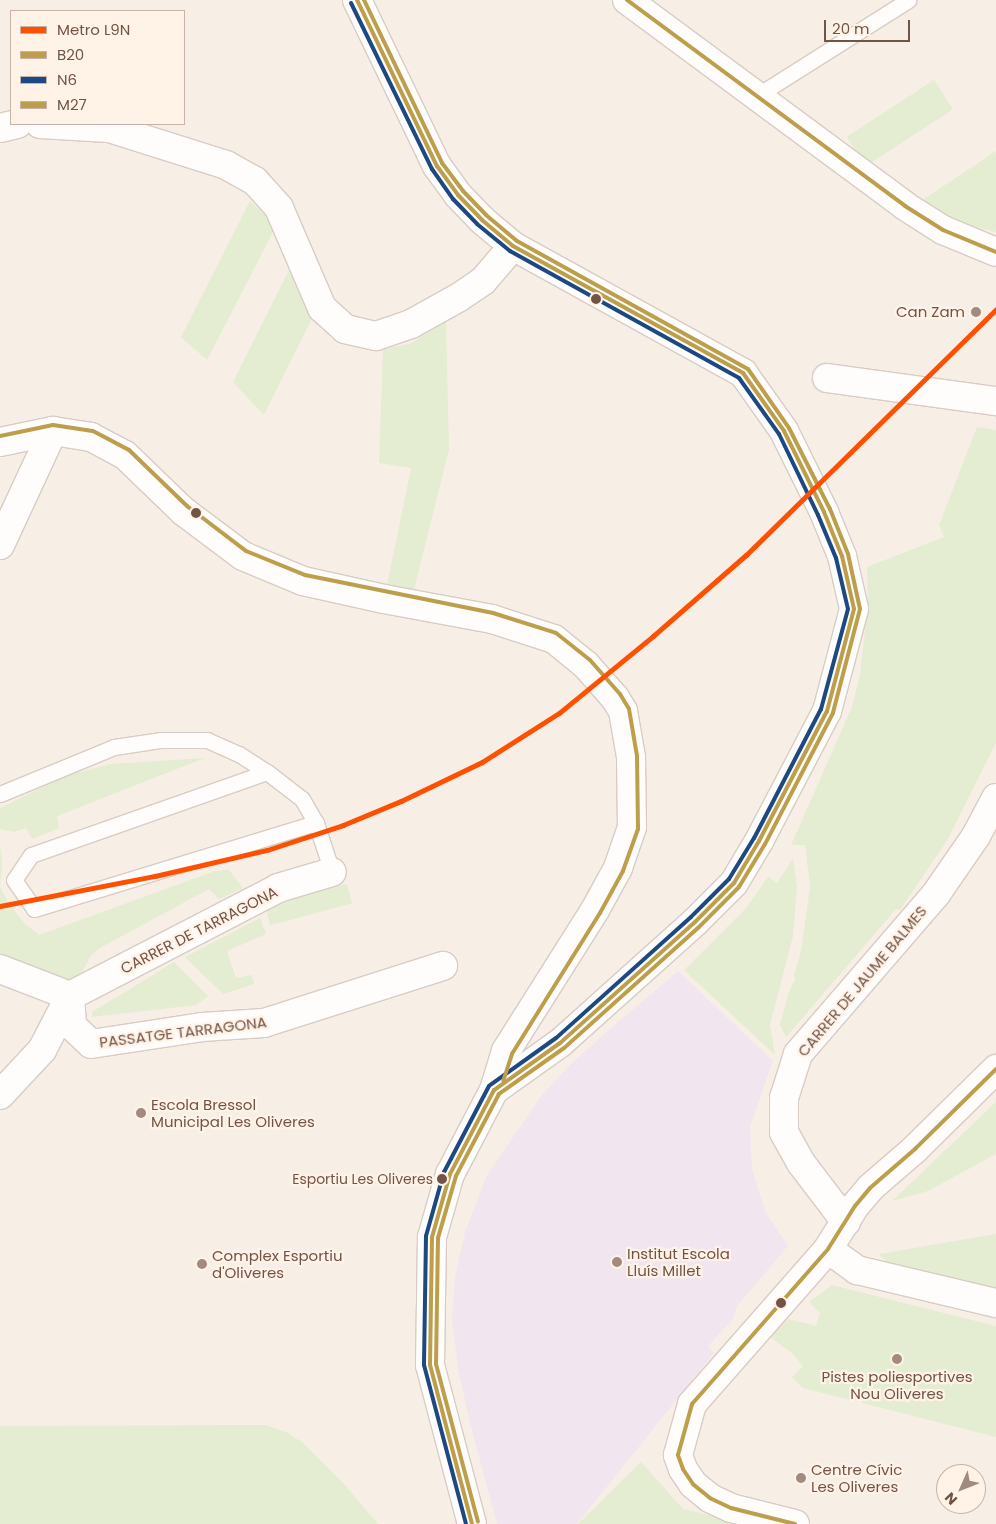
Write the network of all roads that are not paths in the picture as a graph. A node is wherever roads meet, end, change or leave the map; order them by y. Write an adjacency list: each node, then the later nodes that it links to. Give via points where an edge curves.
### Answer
1 (357, 0): 8 (street, via 437,166 458,195)
2 (627, 0): 4 (street)
3 (908, 0): 4 (lane)
4 (758, 95): 9 (street, via 906,206 943,230)
5 (14, 125): 7 (street)
6 (57, 125): 8 (street, via 109,128 226,165 255,181 280,208 322,308 345,329 376,336 411,324 483,281)
7 (0, 128)
8 (513, 246): 24 (street, via 742,374 784,432 824,512 842,556 854,608 827,711 734,883 560,1042)
9 (996, 252)
10 (827, 378): 11 (street)
11 (996, 401)
12 (53, 431): 13 (street); 14 (street); 24 (street, via 91,437 125,455 183,511 243,556 303,581 384,600 492,619 554,639 586,665 616,698 623,712 631,757 632,827 618,868 595,910 506,1051)
13 (0, 442)
14 (0, 545)
15 (267, 772): 16 (lane, via 239,754 207,740 160,740 114,747); 18 (lane, via 302,799); 18 (lane, via 31,855 14,880 34,909)
16 (0, 794)
17 (996, 798): 26 (street, CARRER DE JAUME BALMES, via 976,836 936,894 798,1054 784,1098 784,1132 801,1163)
18 (316, 823): 19 (lane)
19 (332, 872): 22 (street, CARRER DE TARRAGONA, via 278,888)
20 (443, 966): 22 (street, PASSATGE TARRAGONA, via 264,1023 202,1026 91,1044 72,1026)
21 (0, 969): 22 (street)
22 (70, 996): 25 (street, via 42,1050)
23 (996, 1069): 26 (street, via 915,1149 870,1188)
24 (494, 1090): 29 (street, via 450,1174 432,1237 430,1365)
25 (0, 1094)
26 (846, 1222): 27 (street)
27 (828, 1249): 28 (street, via 856,1270); 30 (street, via 692,1404 678,1455 694,1484 710,1498 731,1508)
28 (996, 1303)
29 (472, 1524)
30 (796, 1524)

